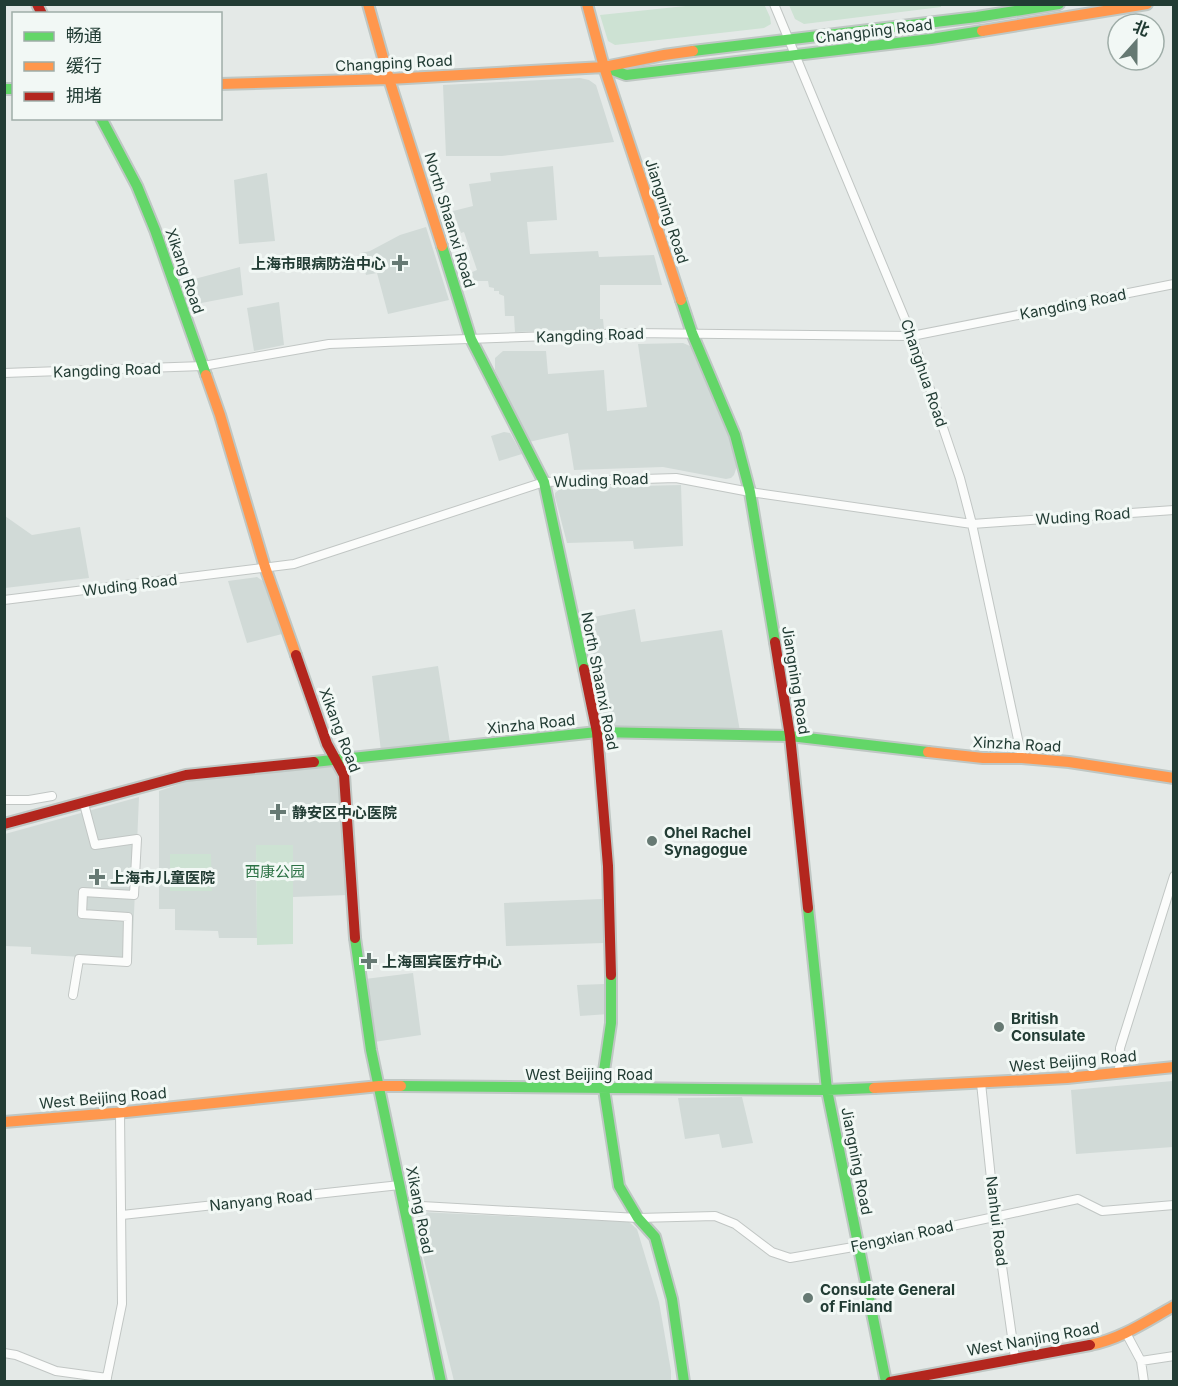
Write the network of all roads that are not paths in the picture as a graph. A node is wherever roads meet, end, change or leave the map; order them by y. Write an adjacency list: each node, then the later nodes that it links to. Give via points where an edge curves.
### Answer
1 (368, 4): 9 (main road, North Shaanxi Road)
2 (587, 4): 8 (main road, Jiangning Road)
3 (774, 4): 6 (street, Changhua Road)
4 (1059, 4): 6 (main road, Changping Road)
5 (1147, 4): 7 (main road, Changping Road)
6 (789, 40): 7 (street, Changhua Road); 8 (main road, Changping Road)
7 (796, 56): 8 (main road, Changping Road, via 626,75); 14 (street, Changhua Road)
8 (604, 67): 9 (main road, Changping Road); 13 (main road, Jiangning Road)
9 (389, 79): 10 (main road, Changping Road); 15 (main road, North Shaanxi Road)
10 (222, 84)
11 (102, 120): 16 (main road, Xikang Road, via 137,186)
12 (1173, 284): 14 (street, Kangding Road)
13 (692, 333): 14 (street, Kangding Road); 15 (street, Kangding Road); 19 (main road, Jiangning Road, via 735,435)
14 (912, 336): 21 (street, Changhua Road)
15 (471, 339): 16 (street, Kangding Road, via 329,344); 18 (main road, North Shaanxi Road)
16 (203, 366): 17 (street, Kangding Road); 22 (main road, Xikang Road)
17 (4, 373)
18 (544, 482): 19 (street, Wuding Road, via 666,477); 22 (street, Wuding Road, via 294,564); 24 (main road, North Shaanxi Road)
19 (750, 492): 21 (street, Wuding Road); 25 (main road, Jiangning Road)
20 (1173, 510): 21 (street, Wuding Road)
21 (972, 524): 26 (street, Changhua Road)
22 (265, 567): 23 (street, Wuding Road); 27 (main road, Xikang Road)
23 (4, 600)
24 (597, 732): 25 (main road, Xinzha Road); 27 (main road, Xinzha Road); 39 (main road, North Shaanxi Road, via 608,866 612,993)
25 (790, 736): 26 (main road, Xinzha Road, via 983,758); 40 (main road, Jiangning Road)
26 (1022, 758): 28 (main road, Xinzha Road)
27 (335, 760): 31 (main road, Xinzha Road, via 186,775); 38 (main road, Xikang Road, via 344,774 355,938)
28 (1173, 778)
29 (52, 796): 30 (street)
30 (4, 800)
31 (84, 804): 32 (main road, Xinzha Road); 34 (street, via 95,845 137,839 134,895 84,892 82,914 128,917 127,962 79,959)
32 (4, 824)
33 (1173, 876): 36 (street, via 1120,1048)
34 (73, 994)
35 (1173, 1067): 36 (main road, West Beijing Road)
36 (1119, 1072): 37 (main road, West Beijing Road)
37 (981, 1083): 40 (main road, West Beijing Road); 47 (street, Nanhui Road)
38 (379, 1086): 39 (main road, West Beijing Road); 41 (main road, West Beijing Road); 43 (main road, Xikang Road)
39 (604, 1089): 40 (main road, West Beijing Road); 48 (main road, North Shaanxi Road, via 619,1186)
40 (827, 1090): 49 (main road, Jiangning Road)
41 (120, 1113): 42 (main road, West Beijing Road); 46 (street)
42 (4, 1122)
43 (400, 1185): 44 (main road, Xikang Road); 46 (street, Nanyang Road)
44 (404, 1205): 48 (street); 57 (main road, Xikang Road)
45 (1173, 1205): 47 (street, Fengxian Road, via 1102,1211 1078,1199)
46 (122, 1215): 56 (street, via 122,1304)
47 (995, 1217): 49 (street, Fengxian Road); 54 (street, Nanhui Road)
48 (638, 1218): 49 (street, Fengxian Road, via 715,1216 735,1224 772,1252 790,1258); 58 (main road, North Shaanxi Road, via 655,1237 672,1299)
49 (859, 1246): 59 (main road, Jiangning Road)
50 (1173, 1306): 51 (main road, West Nanjing Road)
51 (1126, 1334): 54 (main road, West Nanjing Road, via 1106,1342); 55 (street)
52 (4, 1353): 56 (street, via 62,1373)
53 (1173, 1356): 55 (street)
54 (1015, 1358): 59 (main road, West Nanjing Road)
55 (1141, 1361): 60 (street)
56 (106, 1380)
57 (441, 1382)
58 (684, 1382)
59 (888, 1382)
60 (1144, 1382)

